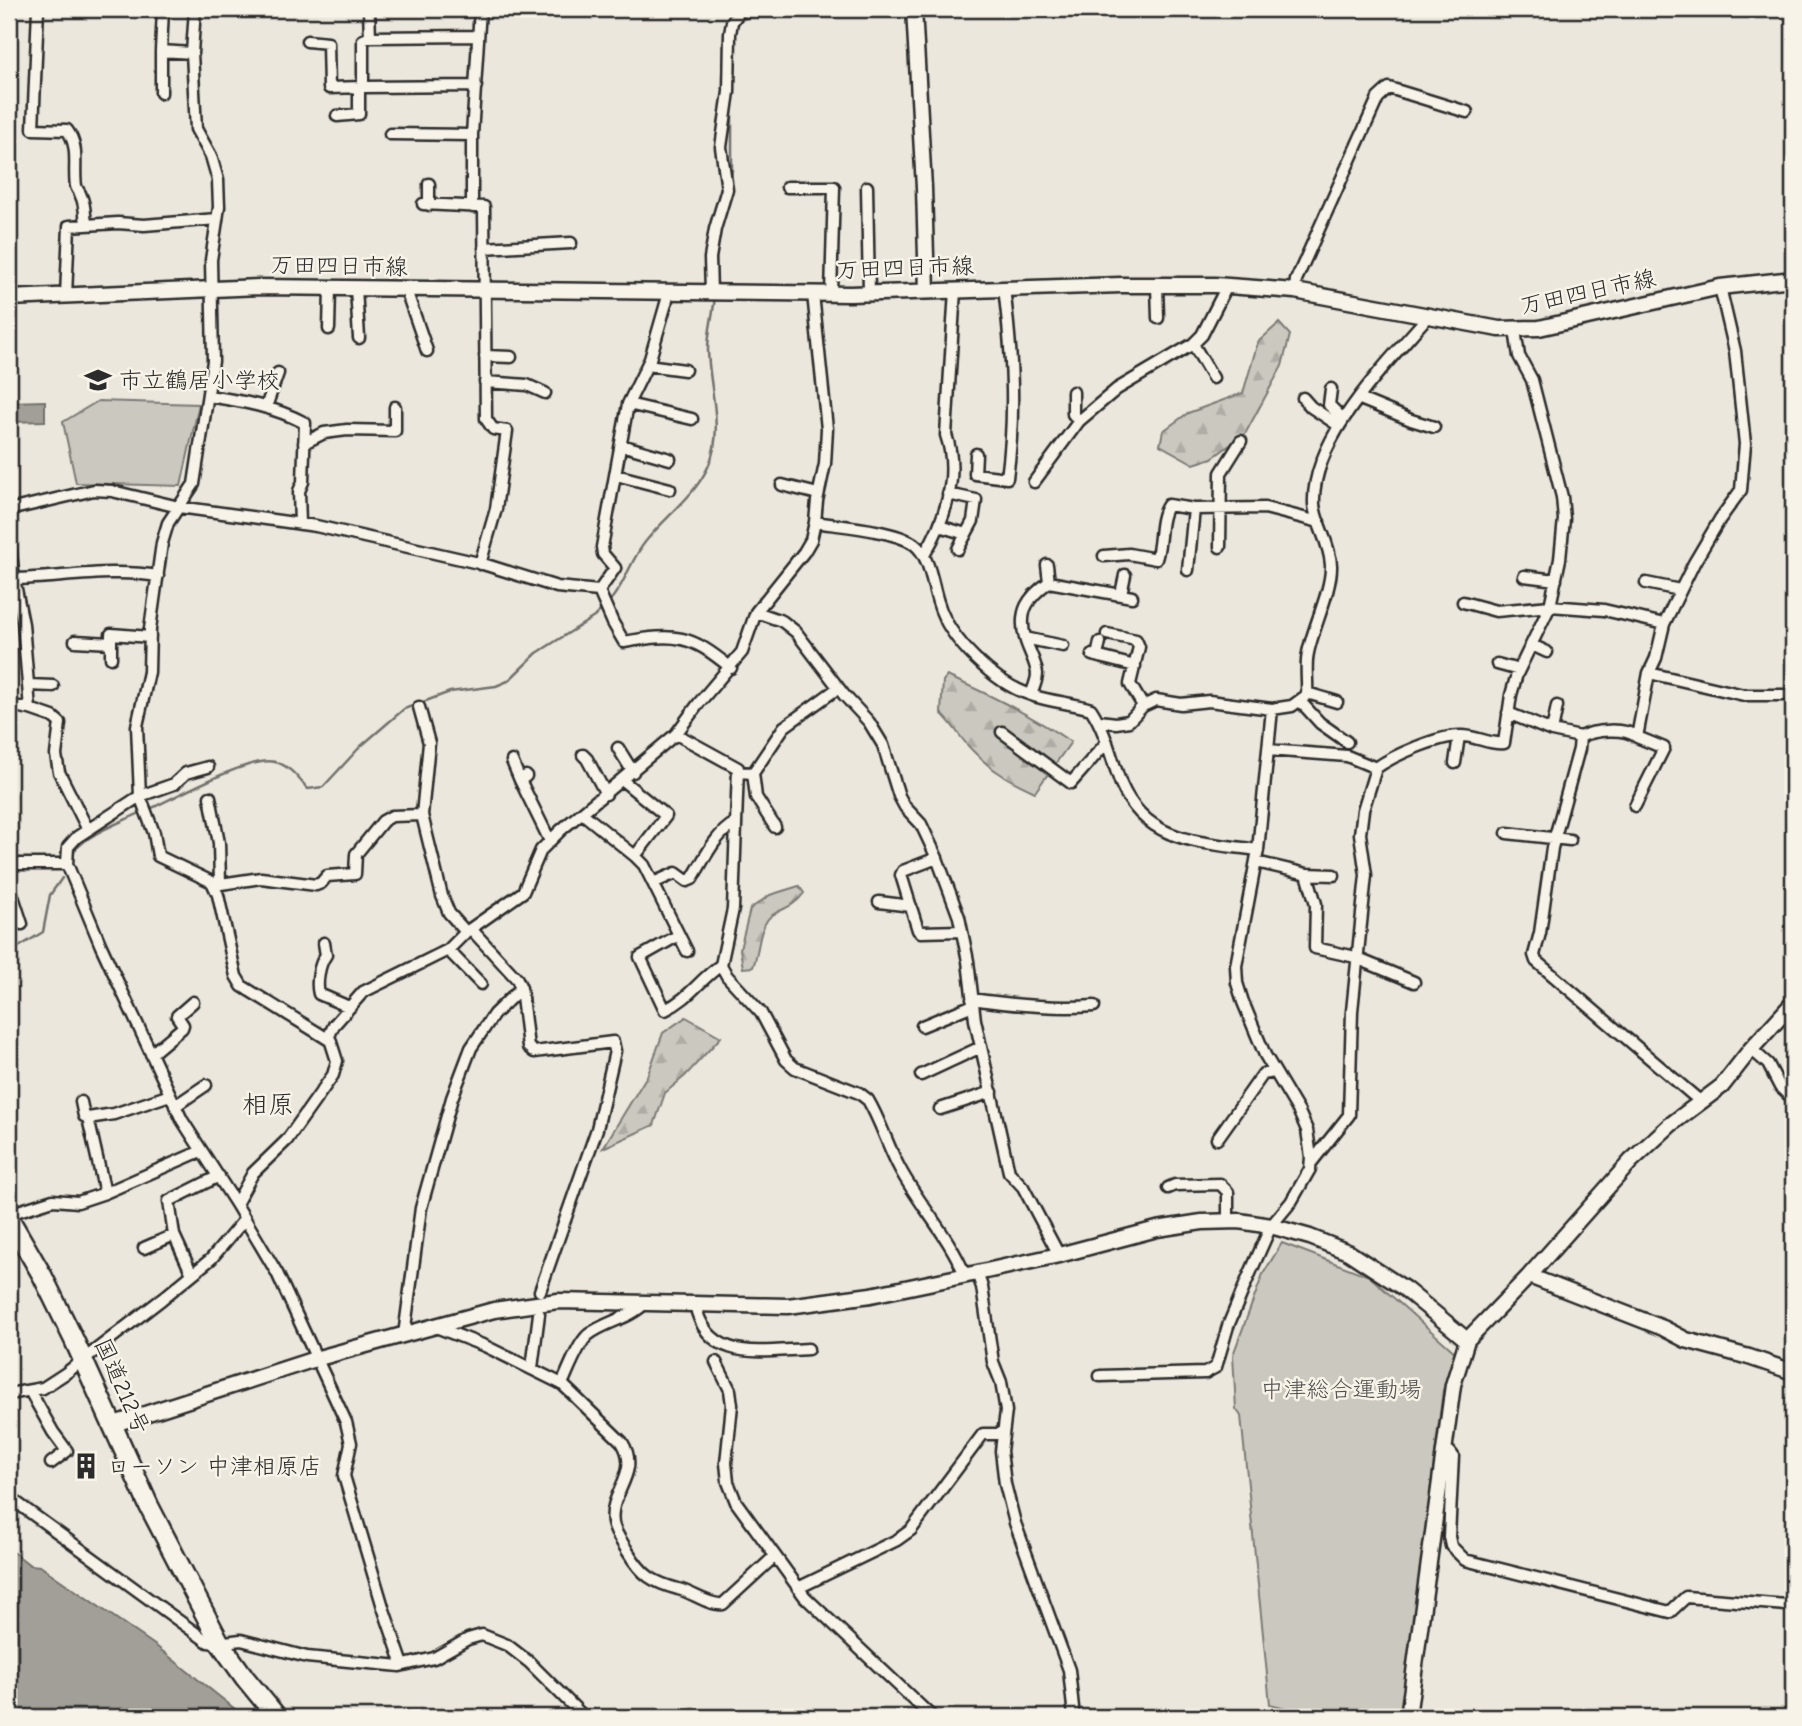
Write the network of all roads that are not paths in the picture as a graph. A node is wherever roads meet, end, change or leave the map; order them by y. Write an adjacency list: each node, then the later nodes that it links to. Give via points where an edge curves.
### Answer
1 (38, 9): 25 (street, via 33,129 67,131 72,137 74,173)
2 (163, 9): 11 (street)
3 (195, 9): 12 (street)
4 (369, 9): 9 (street)
5 (480, 9): 8 (street)
6 (741, 9): 41 (street, via 730,34 729,92 721,147 727,189 710,258)
7 (914, 9): 39 (street)
8 (478, 36): 9 (street); 13 (street)
9 (370, 37): 14 (street, via 363,40)
10 (307, 41): 14 (street, via 328,43 329,88)
11 (161, 51): 12 (street); 15 (street)
12 (192, 53): 24 (street, via 196,129 218,180)
13 (476, 86): 14 (street); 19 (street)
14 (361, 87): 17 (street, via 359,114)
15 (161, 93)
16 (1467, 112): 40 (street, via 1389,88 1378,97)
17 (337, 116)
18 (390, 134): 19 (street)
19 (472, 135): 23 (street)
20 (429, 184): 23 (street, via 426,204)
21 (787, 187): 45 (street, via 834,187)
22 (867, 187): 43 (street)
23 (472, 207): 27 (street, via 484,207)
24 (217, 219): 25 (street); 32 (street, via 211,260)
25 (86, 225): 46 (street, via 69,226)
26 (571, 243): 27 (street)
27 (484, 248): 37 (street)
28 (1793, 279): 31 (street, 万田四日市線)
29 (1157, 285): 30 (street, 万田四日市線); 35 (street, 万田四日市線); 49 (street)
30 (1227, 286): 40 (street, 万田四日市線); 53 (street, via 1202,335)
31 (1720, 287): 51 (street, 万田四日市線); 110 (street, via 1735,351 1744,473 1741,490)
32 (213, 288): 33 (street, 万田四日市線); 46 (street, 万田四日市線); 65 (street)
33 (330, 288): 34 (street, 万田四日市線); 50 (street)
34 (356, 288): 36 (street, 万田四日市線); 52 (street)
35 (1004, 288): 38 (street, 万田四日市線); 78 (street, via 1013,386 1007,478 975,474)
36 (406, 290): 37 (street, 万田四日市線); 54 (street)
37 (484, 290): 42 (street, 万田四日市線); 55 (street)
38 (955, 290): 39 (street, 万田四日市線); 85 (street, via 946,435 952,471)
39 (927, 291): 43 (street, 万田四日市線)
40 (1295, 291): 48 (street, 万田四日市線)
41 (711, 292): 42 (street, 万田四日市線); 44 (street, 万田四日市線)
42 (669, 293): 57 (street)
43 (869, 293): 45 (street, 万田四日市線)
44 (813, 294): 45 (street, 万田四日市線); 84 (street, via 827,429)
45 (831, 294)
46 (66, 296): 47 (street, 万田四日市線)
47 (9, 298)
48 (1428, 316): 51 (street, 万田四日市線); 67 (street)
49 (1158, 318)
50 (329, 329)
51 (1514, 330): 107 (street, via 1562,497 1564,519)
52 (359, 338)
53 (1192, 344): 60 (street); 72 (street, via 1117,389)
54 (426, 351)
55 (485, 356): 56 (street); 61 (street)
56 (511, 356)
57 (647, 365): 58 (street); 68 (street)
58 (685, 370)
59 (278, 373): 69 (street)
60 (1213, 378)
61 (485, 382): 64 (street, via 527,385); 100 (street, via 486,419 493,429 507,431 496,509)
62 (1331, 389): 73 (street, via 1328,405)
63 (1073, 392): 72 (street, via 1073,414)
64 (545, 393)
65 (208, 396): 69 (street); 86 (street, via 194,484)
66 (1303, 398): 73 (street)
67 (1360, 399): 73 (street); 74 (street)
68 (628, 404): 71 (street); 77 (street)
69 (266, 407): 76 (street, via 305,423)
70 (395, 407): 76 (street, via 394,431 324,433)
71 (692, 419)
72 (1079, 421): 81 (street)
73 (1340, 422): 91 (street, via 1315,486)
74 (1434, 427)
75 (1241, 441): 87 (street, via 1221,473)
76 (304, 443): 92 (street)
77 (621, 445): 79 (street); 80 (street)
78 (976, 454)
79 (670, 459)
80 (615, 474): 83 (street); 111 (street, via 602,547 615,568)
81 (1034, 482)
82 (782, 485): 84 (street)
83 (670, 489)
84 (818, 494): 90 (street)
85 (948, 494): 93 (street); 94 (street, via 976,500)
86 (179, 507): 89 (street, via 94,490); 92 (street); 104 (street, via 168,523)
87 (1220, 507): 88 (street); 91 (street, via 1265,508); 96 (street)
88 (1194, 509): 99 (street, via 1168,505 1156,559); 102 (street)
89 (9, 510)
90 (815, 522): 98 (street, via 905,539); 116 (street, via 804,552)
91 (1319, 522): 136 (street, via 1331,567 1307,657)
92 (300, 524): 100 (street)
93 (939, 526): 94 (street); 98 (street)
94 (966, 534): 97 (street)
95 (9, 538): 106 (street)
96 (1220, 547)
97 (958, 550)
98 (924, 555): 134 (street, via 949,630 996,677)
99 (1104, 556)
100 (480, 564): 111 (street, via 558,587)
101 (1047, 565): 108 (street)
102 (1188, 570)
103 (1125, 575): 112 (street)
104 (158, 576): 106 (street, via 105,573); 118 (street)
105 (1524, 576): 107 (street)
106 (12, 578): 131 (street, via 23,624)
107 (1556, 580): 115 (street)
108 (1049, 582): 112 (street); 119 (street, via 1027,601)
109 (1646, 583): 110 (street)
110 (1680, 590): 117 (street)
111 (600, 591): 128 (street, via 624,642 676,637 709,649)
112 (1121, 594): 113 (street)
113 (1132, 597)
114 (1463, 602): 115 (street, via 1496,611)
115 (1550, 606): 117 (street, via 1604,610); 122 (street)
116 (757, 612): 128 (street, via 743,652); 133 (street, via 796,632)
117 (1664, 625): 130 (street)
118 (150, 637): 121 (street, via 111,634); 166 (street, via 149,671 137,726)
119 (1025, 638): 123 (street); 134 (street, via 1037,676)
120 (75, 641): 121 (street)
121 (111, 643): 125 (street)
122 (1532, 645): 124 (street); 129 (street)
123 (1063, 646)
124 (1548, 652)
125 (111, 658)
126 (1497, 664): 129 (street)
127 (1135, 666): 127 (street, via 1094,656 1104,638 1136,640); 139 (street, via 1130,684)
128 (731, 668): 148 (street)
129 (1519, 670): 144 (street)
130 (1649, 673): 135 (street, via 1744,695); 151 (street)
131 (28, 685): 132 (street); 142 (street)
132 (53, 686)
133 (838, 688): 163 (street, via 785,727); 180 (street, via 883,745 899,796 921,824)
134 (1031, 695): 145 (street, via 1091,709)
135 (1793, 695)
136 (1304, 697): 137 (street); 143 (street, via 1292,706); 153 (street, via 1320,723)
137 (1337, 702)
138 (9, 705): 142 (street)
139 (1143, 706): 143 (street, via 1156,700 1181,704 1209,701); 145 (street, via 1129,721)
140 (1556, 706): 146 (street)
141 (419, 707): 170 (street, via 429,743)
142 (30, 709): 173 (street, via 61,723 56,755 60,772)
143 (1272, 709): 155 (street)
144 (1508, 713): 146 (street); 149 (street, via 1504,743)
145 (1099, 721): 152 (street)
146 (1552, 731): 150 (street)
147 (1002, 732): 152 (street, via 1071,783)
148 (677, 734): 161 (street); 162 (street)
149 (1459, 736): 158 (street); 160 (street, via 1410,750)
150 (1580, 737): 151 (street, via 1591,731); 175 (street)
151 (1637, 737): 168 (street, via 1664,748)
152 (1107, 742): 178 (street, via 1122,785 1142,817 1155,827 1181,838)
153 (1347, 742)
154 (618, 748): 161 (street)
155 (1268, 750): 160 (street, via 1347,756); 178 (street)
156 (583, 755): 165 (street)
157 (512, 761): 177 (street)
158 (1455, 763)
159 (208, 766): 166 (street)
160 (1376, 768): 198 (street, via 1360,834 1366,875)
161 (633, 772): 164 (street)
162 (738, 772): 163 (street); 171 (street)
163 (753, 773): 172 (street, via 755,797)
164 (622, 780): 165 (street); 179 (street, via 666,816)
165 (606, 794): 169 (street)
166 (140, 796): 173 (street); 188 (street, via 158,856)
167 (210, 797): 188 (street, via 219,843)
168 (1635, 806)
169 (582, 813): 177 (street); 179 (street)
170 (422, 815): 188 (street, via 392,816 383,821 356,854 355,874 327,876 316,885 261,878); 192 (street, via 442,896 449,913)
171 (735, 823): 186 (street, via 719,836 691,879 676,873); 199 (street, via 733,909)
172 (775, 827)
173 (88, 830): 183 (street, via 68,847)
174 (1507, 833): 175 (street)
175 (1555, 838): 176 (street); 220 (street, via 1536,961)
176 (1570, 840)
177 (550, 841): 192 (street, via 541,850 523,892)
178 (1258, 850): 181 (street)
179 (635, 856): 186 (street)
180 (937, 858): 190 (street, via 903,871); 193 (street)
181 (1256, 862): 184 (street); 213 (street, via 1236,966 1237,983)
182 (9, 864): 183 (street)
183 (66, 864): 212 (street)
184 (1307, 874): 185 (street); 198 (street, via 1316,904 1315,948)
185 (1334, 875)
186 (653, 883): 194 (street)
187 (9, 884): 191 (street)
188 (217, 885): 209 (street, via 242,986)
189 (879, 902): 190 (street)
190 (911, 906): 193 (street, via 922,932)
191 (22, 925)
192 (469, 931): 196 (street); 202 (street)
193 (962, 931): 204 (street)
194 (679, 935): 197 (street); 199 (street, via 640,957 665,1010 681,1003)
195 (324, 943): 207 (street, via 327,955 322,960 319,994)
196 (448, 950): 201 (street); 207 (street, via 363,992)
197 (687, 951)
198 (1359, 959): 200 (street); 226 (street, via 1352,1011 1349,1115)
199 (721, 965): 239 (street, via 761,1013 786,1060 868,1100 919,1202)
200 (1414, 982)
201 (481, 984)
202 (521, 988): 241 (street, via 528,1047 534,1052 613,1042 615,1051 597,1129); 246 (street, via 494,1014 471,1048 452,1098 421,1208)
203 (194, 1002): 212 (street, via 177,1016 182,1028)
204 (973, 1002): 206 (street); 208 (street); 210 (street)
205 (1793, 1003): 211 (street)
206 (1094, 1006)
207 (349, 1007): 209 (street, via 334,1025)
208 (922, 1026)
209 (331, 1041): 230 (street, via 337,1061 332,1075 287,1140 253,1173)
210 (981, 1047): 214 (street); 216 (street)
211 (1751, 1049): 218 (street); 220 (street, via 1722,1086)
212 (151, 1054): 217 (street)
213 (1274, 1072): 224 (street, via 1263,1074); 226 (street, via 1307,1130)
214 (922, 1075)
215 (206, 1085): 221 (street)
216 (992, 1092): 222 (street); 237 (street, via 1010,1172 1023,1187)
217 (170, 1095): 221 (street); 223 (street)
218 (1793, 1099)
219 (81, 1102): 223 (street)
220 (1701, 1102): 240 (street, via 1631,1161)
221 (175, 1106): 225 (street)
222 (940, 1109)
223 (88, 1118): 229 (street)
224 (1217, 1139)
225 (201, 1151): 227 (street); 229 (street)
226 (1310, 1164): 234 (street, via 1291,1202)
227 (219, 1176): 230 (street); 235 (street, via 169,1200)
228 (1168, 1188): 233 (street, via 1220,1184 1228,1192)
229 (105, 1193): 231 (street, via 78,1202 53,1200)
230 (236, 1204): 232 (street)
231 (9, 1216): 249 (highway, 国道212号)
232 (244, 1220): 238 (street); 250 (street, via 277,1273)
233 (1228, 1222): 234 (street); 237 (street, via 1157,1229)
234 (1271, 1226): 247 (street, via 1348,1252 1405,1289); 254 (street, via 1237,1302 1216,1367 1205,1373)
235 (174, 1235): 236 (street); 238 (street)
236 (144, 1248)
237 (1059, 1255): 239 (street)
238 (192, 1274): 249 (street)
239 (971, 1274): 243 (street, via 788,1306); 259 (street, via 982,1287 993,1362 1003,1391)
240 (1529, 1276): 247 (street); 253 (street, via 1686,1340)
241 (540, 1291)
242 (646, 1302): 243 (street); 245 (street, via 523,1304); 255 (street, via 638,1311 585,1337)
243 (695, 1304): 248 (street, via 703,1328 721,1344 742,1350)
244 (539, 1314): 252 (street)
245 (436, 1327): 246 (street); 252 (street)
246 (404, 1335): 250 (street)
247 (1467, 1340): 260 (street, via 1453,1385)
248 (808, 1349)
249 (83, 1359): 256 (street, via 52,1382); 258 (highway, 国道212号)
250 (316, 1359): 258 (street); 267 (street, via 346,1422 351,1443 345,1466 347,1488)
251 (716, 1362): 263 (street, via 732,1405 726,1463 729,1482 736,1502)
252 (532, 1368): 255 (street)
253 (1793, 1372)
254 (1100, 1376)
255 (562, 1384): 263 (street, via 629,1453 630,1466 612,1520 638,1569 656,1583 716,1605 723,1604)
256 (30, 1391): 257 (street); 261 (street, via 67,1451)
257 (9, 1394)
258 (111, 1425): 266 (highway, 国道212号)
259 (1002, 1434): 264 (street, via 983,1434 911,1530); 271 (street, via 1002,1465 1011,1510 1069,1670)
260 (1443, 1451): 265 (street, via 1453,1456 1451,1546 1465,1560 1670,1612 1686,1597 1787,1605); 272 (street)
261 (51, 1463)
262 (9, 1497): 266 (street, via 204,1639)
263 (775, 1556): 264 (street)
264 (799, 1588): 270 (street)
265 (1793, 1601)
266 (220, 1643): 267 (street, via 241,1640 307,1657); 268 (highway, 国道212号)
267 (404, 1665): 269 (street, via 434,1658 468,1639 493,1638 529,1662)
268 (277, 1717)
269 (584, 1717)
270 (932, 1717)
271 (1074, 1717)
272 (1408, 1717)

